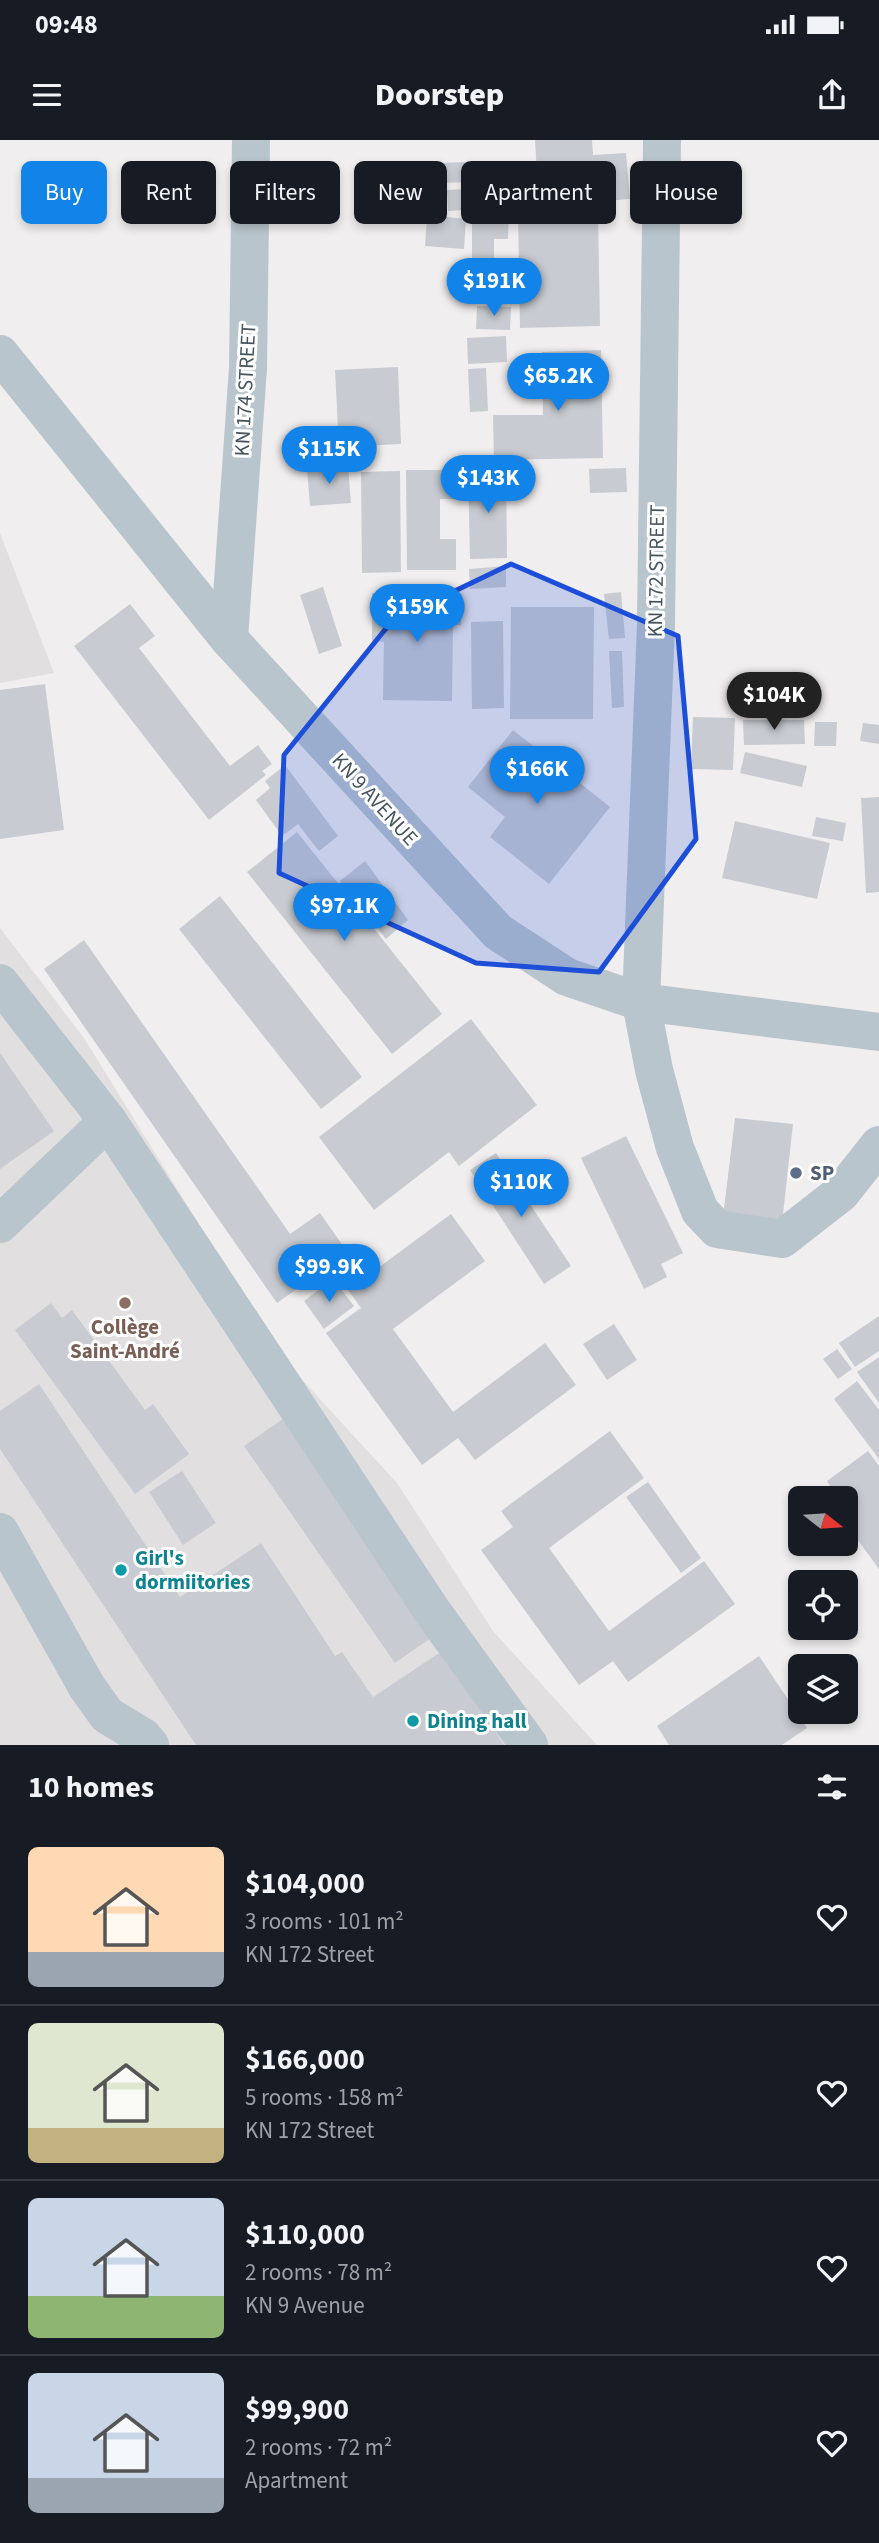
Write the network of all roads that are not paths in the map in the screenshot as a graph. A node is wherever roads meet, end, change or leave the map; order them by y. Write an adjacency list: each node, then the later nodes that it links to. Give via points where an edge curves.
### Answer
1 (251, 140): 4 (street, KN 174 STREET, via 248,368)
2 (662, 140): 6 (street, KN 172 STREET, via 656,624)
3 (0, 354): 4 (street, KN 9 AVENUE)
4 (229, 639): 6 (street, KN 9 AVENUE, via 498,932 567,976)
5 (0, 983): 8 (street)
6 (641, 1002): 7 (street, KN 9 AVENUE); 9 (street, KN 172 STREET, via 675,1148 700,1211 718,1229 782,1239 841,1193)
7 (879, 1032)
8 (108, 1121): 10 (street); 14 (street, via 432,1611)
9 (879, 1145)
10 (0, 1224)
11 (0, 1532): 12 (street)
12 (110, 1730): 13 (street, via 143,1737)
13 (150, 1745)
14 (529, 1745)

